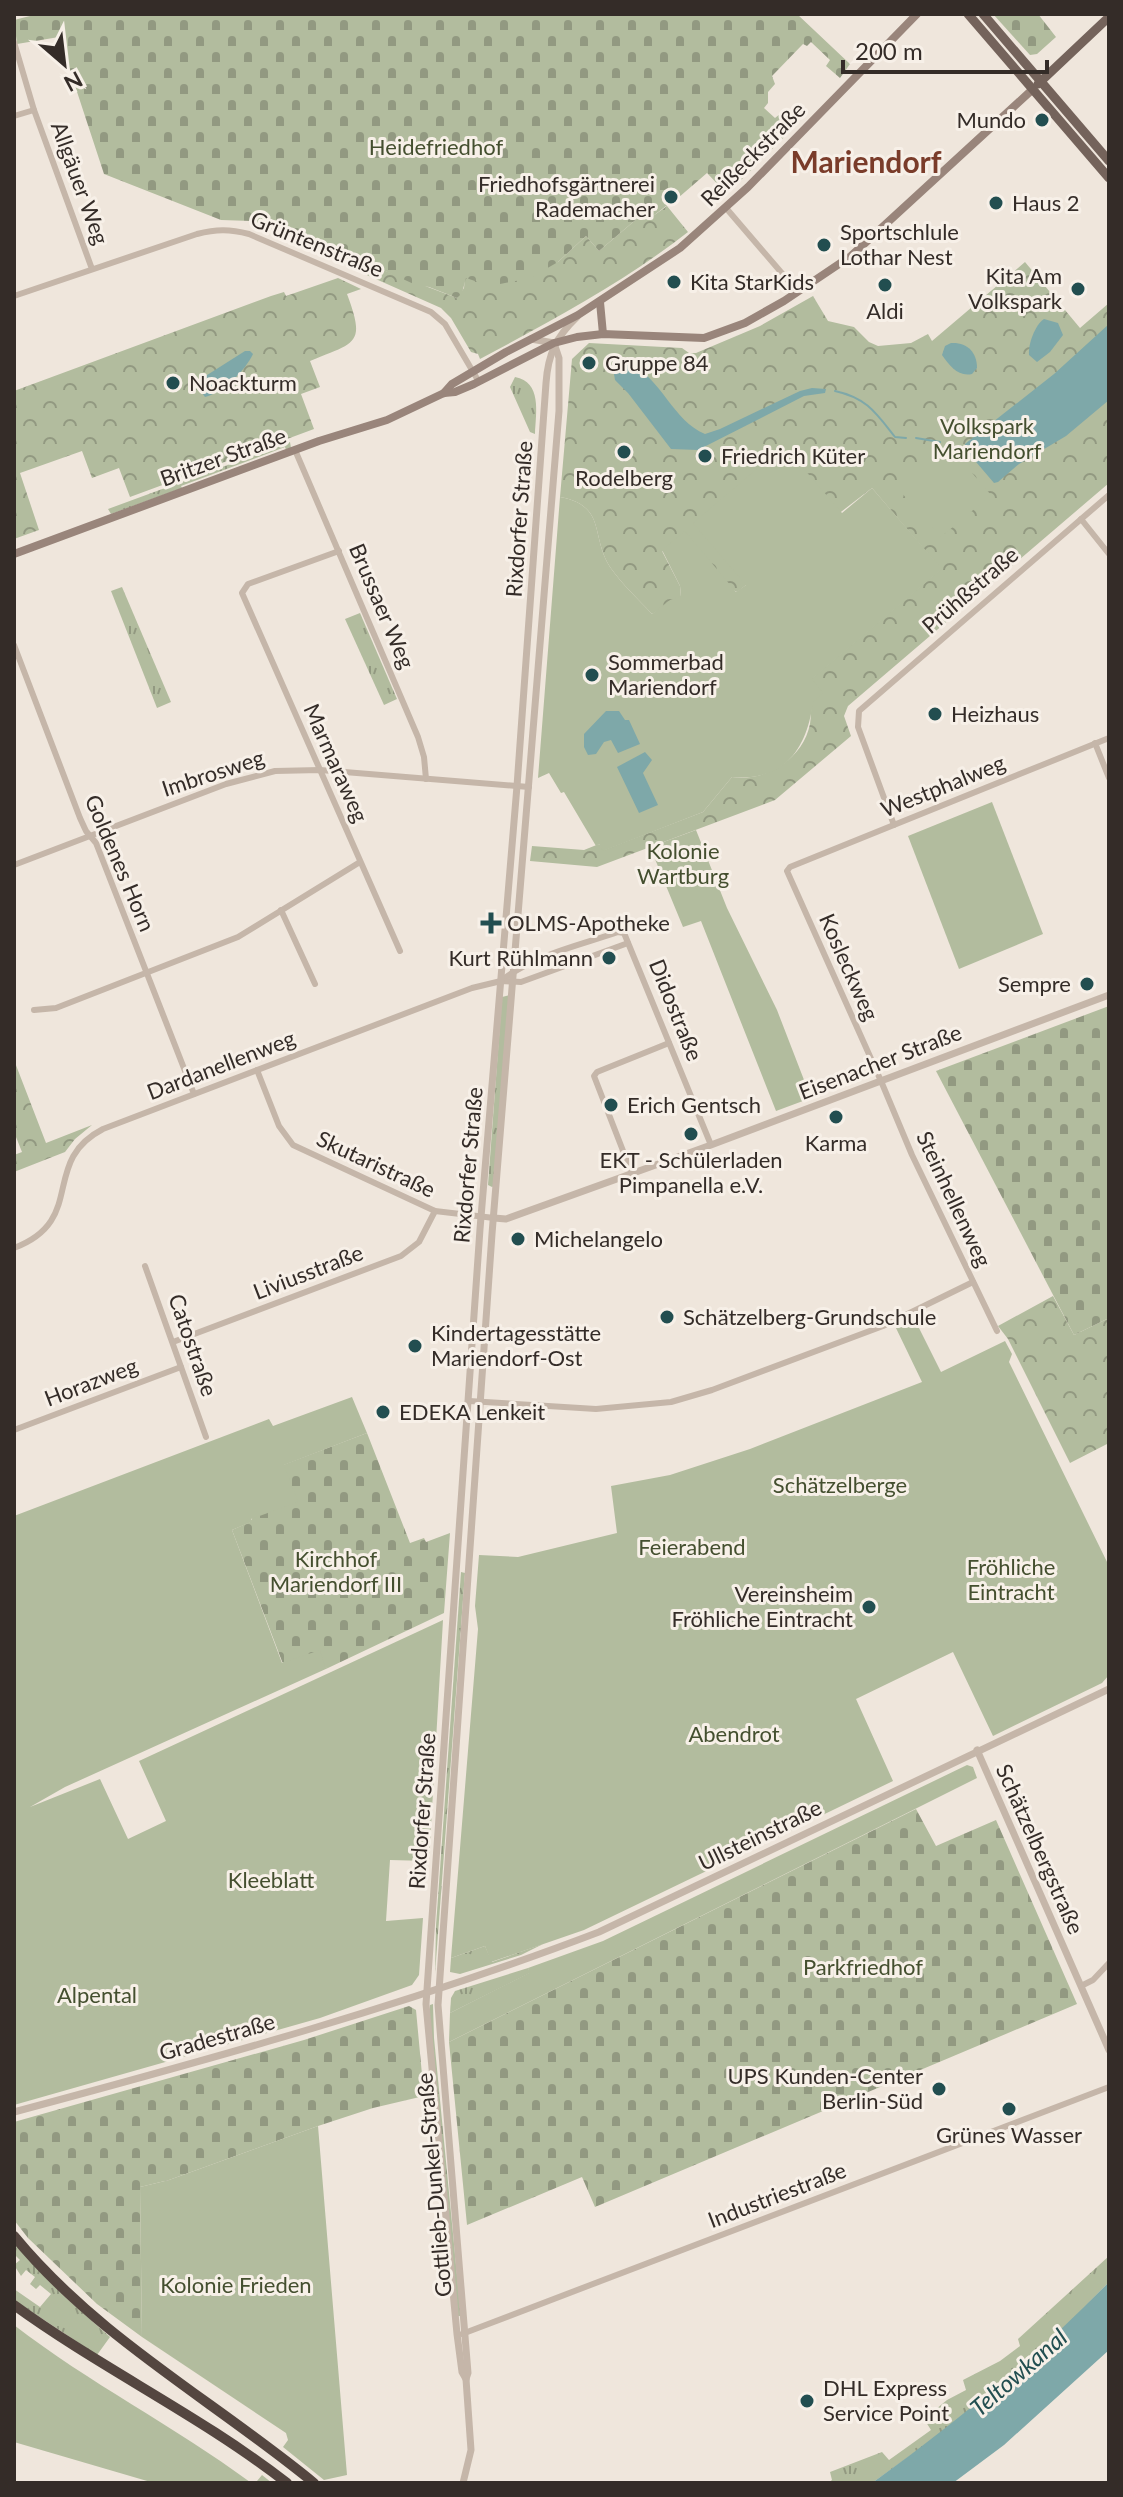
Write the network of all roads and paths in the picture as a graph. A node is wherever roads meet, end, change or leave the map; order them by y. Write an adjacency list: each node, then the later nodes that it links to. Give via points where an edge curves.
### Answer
1 (917, 14): 12 (main road, Reißeckstraße)
2 (968, 14): 7 (main road)
3 (983, 14): 6 (main road)
4 (1109, 17): 6 (main road)
5 (14, 42): 8 (street, Allgäuer Weg)
6 (1041, 80): 7 (main road); 10 (main road)
7 (1033, 89): 11 (main road); 14 (main road, Britzer Straße, via 877,234)
8 (34, 110): 9 (street); 13 (street, Allgäuer Weg)
9 (14, 116)
10 (1109, 161)
11 (1109, 178)
12 (726, 208): 14 (street); 16 (main road, Reißeckstraße, via 657,266)
13 (92, 269): 15 (street, Grüntenstraße); 21 (street, Grüntenstraße, via 207,231 249,234 431,312 445,324)
14 (798, 292): 18 (main road, Britzer Straße, via 710,337)
15 (14, 296)
16 (600, 302): 17 (main road, Britzer Straße); 18 (main road)
17 (578, 315): 19 (main road, Britzer Straße); 20 (street, Rixdorfer Straße)
18 (603, 334): 20 (main road, Britzer Straße)
19 (531, 339): 20 (street, Britzer Straße); 21 (main road, Britzer Straße)
20 (554, 343): 22 (main road, Britzer Straße); 25 (street, Rixdorfer Straße, via 547,367); 26 (street, Rixdorfer Straße, via 559,366)
21 (473, 372): 22 (street, Grüntenstraße); 23 (main road, Britzer Straße)
22 (479, 382): 23 (main road, Britzer Straße)
23 (444, 393): 24 (main road, Britzer Straße, via 387,420)
24 (295, 450): 29 (street, Brussaer Weg); 30 (main road, Britzer Straße)
25 (540, 475): 26 (street); 38 (street, Rixdorfer Straße)
26 (554, 476): 39 (street, Rixdorfer Straße)
27 (1109, 495): 28 (street, Prühßstraße)
28 (1081, 519): 31 (street); 40 (street, Prühßstraße, via 862,707 858,727)
29 (339, 551): 35 (street, Marmaraweg, via 243,588); 37 (street, Brussaer Weg, via 418,737)
30 (14, 554)
31 (1109, 554)
32 (14, 645): 41 (street, Goldenes Horn)
33 (1109, 738): 34 (street, Westphalweg)
34 (1095, 743): 36 (street); 40 (street, Westphalweg)
35 (320, 770): 37 (street, Imbrosweg); 41 (street, Imbrosweg, via 256,775); 42 (street, Marmaraweg)
36 (1109, 778)
37 (426, 779): 38 (street, Imbrosweg)
38 (517, 786): 39 (street, Imbrosweg); 50 (street, Rixdorfer Straße)
39 (529, 787): 48 (street, Rixdorfer Straße)
40 (894, 825): 44 (street, Westphalweg)
41 (91, 835): 43 (street, Imbrosweg); 49 (street, Goldenes Horn)
42 (360, 862): 45 (street); 47 (street, Marmaraweg)
43 (14, 865)
44 (790, 867): 57 (street, Kosleckweg, via 788,875)
45 (281, 910): 49 (street, via 238,937); 52 (street)
46 (628, 943): 48 (street, Didostraße, via 618,932); 51 (street); 55 (street, Didostraße)
47 (400, 951)
48 (514, 971): 50 (street); 51 (street, Rixdorfer Straße)
49 (147, 973): 54 (street, via 56,1008); 58 (street, Goldenes Horn)
50 (501, 981): 51 (street); 56 (street, Dardanellenweg); 61 (street, Rixdorfer Straße)
51 (513, 983): 62 (street, Rixdorfer Straße)
52 (315, 984)
53 (1109, 995): 57 (street, Eisenacher Straße)
54 (34, 1010)
55 (669, 1043): 59 (street, Didostraße); 60 (street, via 594,1076)
56 (257, 1070): 58 (street, Dardanellenweg); 63 (street, Skutaristraße, via 279,1126 293,1145)
57 (881, 1081): 59 (street, Eisenacher Straße); 68 (street, Steinhellenweg)
58 (194, 1094): 66 (street, Dardanellenweg, via 103,1129 80,1144 70,1160 52,1222)
59 (711, 1145): 60 (street, Eisenacher Straße)
60 (632, 1174): 65 (street, Eisenacher Straße, via 506,1219)
61 (484, 1188): 62 (street); 64 (street, Rixdorfer Straße)
62 (496, 1189): 65 (street, Rixdorfer Straße)
63 (435, 1211): 64 (street, Skutaristraße); 70 (street, Liviusstraße, via 419,1242 401,1256)
64 (481, 1217): 65 (street, Eisenacher Straße); 72 (street, Rixdorfer Straße)
65 (494, 1218): 73 (street, Rixdorfer Straße)
66 (14, 1248)
67 (145, 1266): 70 (street, Catostraße)
68 (973, 1282): 69 (street, Steinhellenweg); 73 (street, via 883,1326 671,1402 596,1409)
69 (997, 1331)
70 (173, 1342): 71 (street, Catostraße)
71 (181, 1367): 74 (street, Horazweg); 75 (street, Catostraße)
72 (469, 1401): 73 (street); 76 (street, Rixdorfer Straße)
73 (480, 1402): 77 (street, Rixdorfer Straße)
74 (14, 1430)
75 (206, 1437)
76 (457, 1561): 77 (street); 84 (street, Rixdorfer Straße)
77 (469, 1562): 83 (street, Rixdorfer Straße)
78 (1109, 1683): 79 (street, Ullsteinstraße)
79 (1105, 1691): 80 (street, Ullsteinstraße)
80 (977, 1750): 82 (street, Schätzelbergstraße); 83 (street, Ullsteinstraße, via 599,1932)
81 (1109, 1963): 82 (street)
82 (1081, 1986): 85 (street, Schätzelbergstraße)
83 (438, 1987): 84 (street, Ullsteinstraße); 90 (street, Gottlieb-Dunkel-Straße)
84 (428, 1991): 87 (street, Gradestraße); 90 (street, Gottlieb-Dunkel-Straße)
85 (1109, 2050)
86 (1109, 2087): 90 (street, Industriestraße)
87 (14, 2112)
88 (14, 2236): 92 (highway, via 112,2334)
89 (14, 2305): 91 (highway, via 224,2437)
90 (461, 2334): 93 (street, Gottlieb-Dunkel-Straße, via 471,2450)
91 (287, 2483)
92 (314, 2483)
93 (463, 2483)

